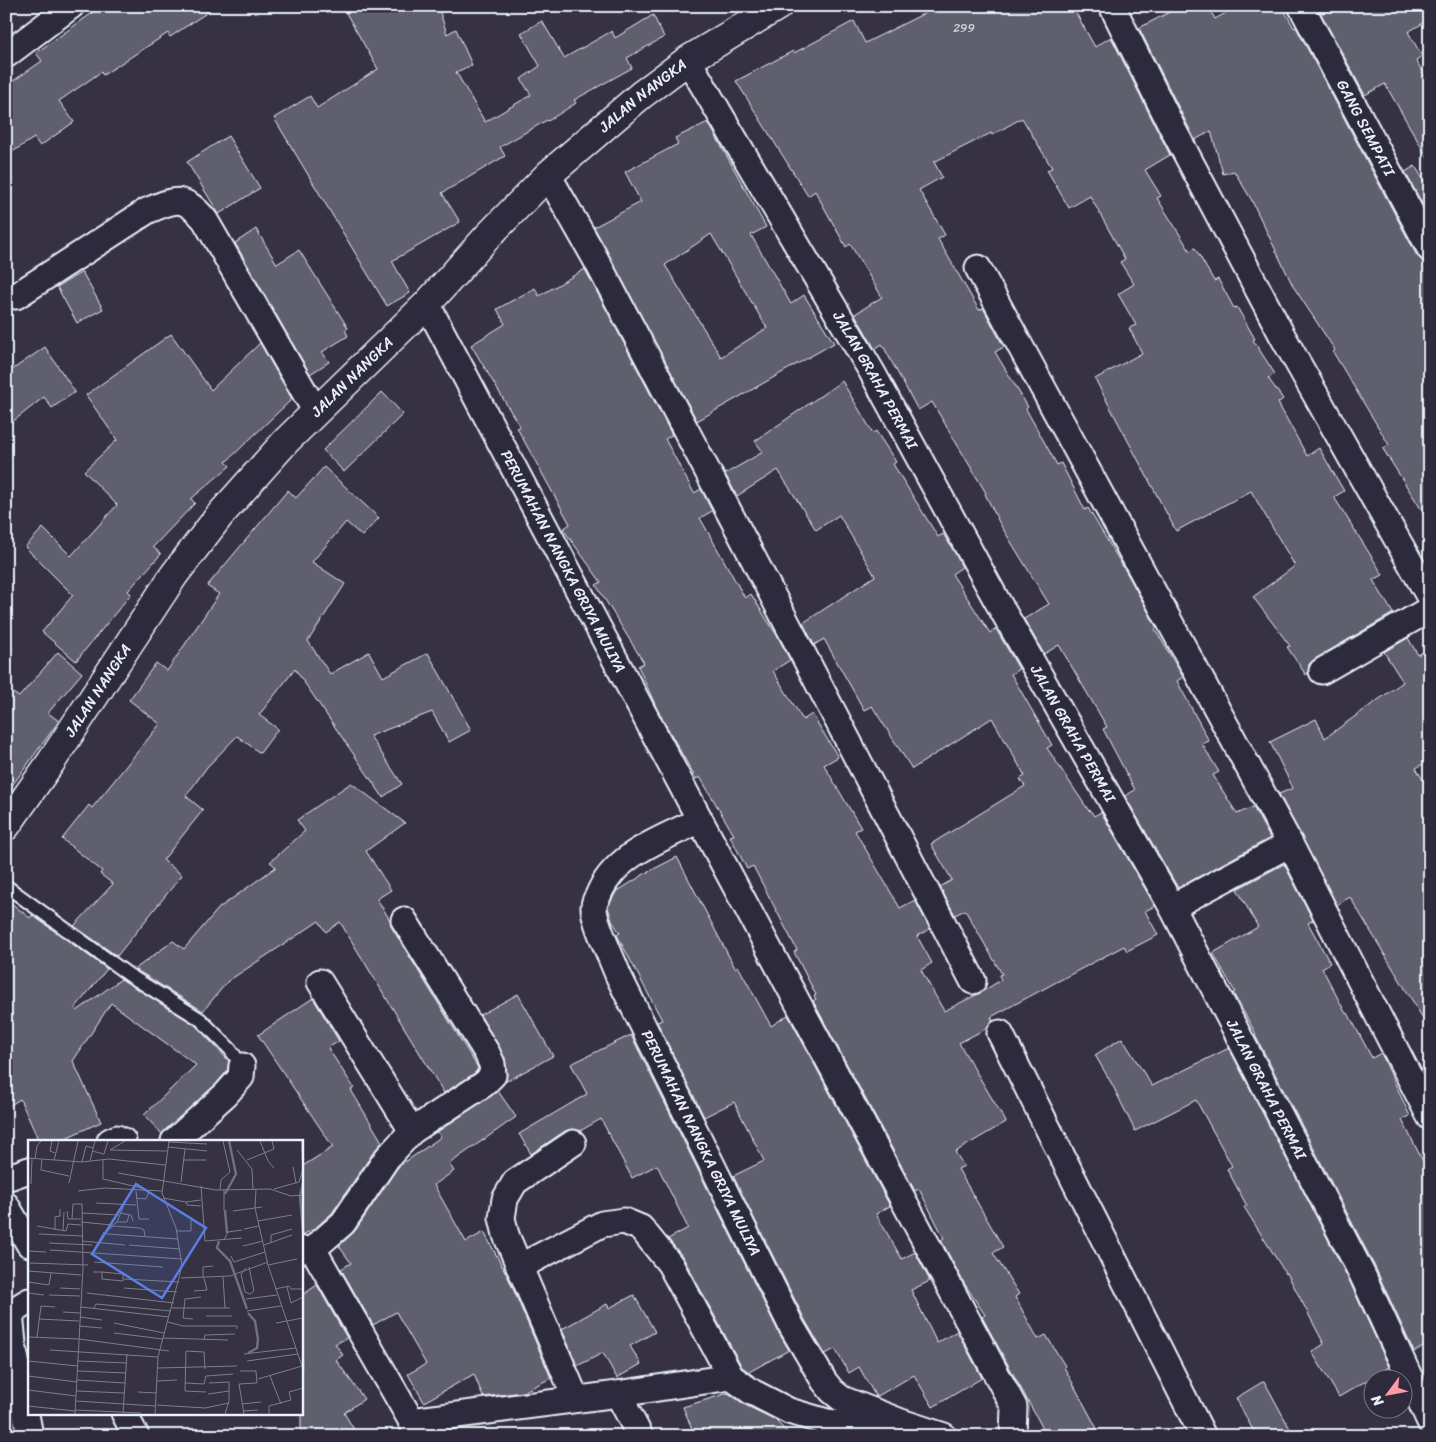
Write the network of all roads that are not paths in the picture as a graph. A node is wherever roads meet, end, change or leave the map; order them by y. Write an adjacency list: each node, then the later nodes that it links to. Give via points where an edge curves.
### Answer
1 (71, 6): 5 (street)
2 (778, 6): 6 (main road, JALAN NANGKA)
3 (1112, 6): 13 (street, via 1282,335)
4 (1300, 6): 8 (street, GANG SEMPATI)
5 (6, 55)
6 (688, 60): 7 (main road, JALAN NANGKA); 20 (street, JALAN GRAHA PERMAI, via 867,364 996,600)
7 (548, 174): 11 (main road, JALAN NANGKA); 22 (street)
8 (1430, 249)
9 (978, 268): 18 (street)
10 (16, 296): 12 (street, via 147,211 171,201 181,201 198,211 205,220)
11 (427, 304): 12 (main road, JALAN NANGKA); 16 (street, PERUMAHAN NANGKA GRIYA MULIYA)
12 (316, 412): 17 (main road, JALAN NANGKA, via 220,515 174,575)
13 (1430, 598)
14 (1430, 609): 15 (street)
15 (1322, 670)
16 (700, 820): 48 (street, PERUMAHAN NANGKA GRIYA MULIYA, via 632,854 612,872 600,889 594,906 596,918 615,967 792,1327 824,1381 842,1399); 49 (street, PERUMAHAN NANGKA GRIYA MULIYA, via 1014,1407)
17 (6, 826)
18 (1290, 844): 20 (street); 26 (street)
19 (6, 886): 25 (lane, via 129,976 200,1019)
20 (1172, 907): 41 (street, JALAN GRAHA PERMAI, via 1362,1274)
21 (404, 920): 27 (street, via 487,1053 494,1070 484,1084)
22 (973, 981)
23 (320, 982): 27 (street)
24 (1000, 1033): 50 (street)
25 (242, 1066): 28 (street, via 240,1077 226,1094)
26 (1430, 1117)
27 (412, 1131): 34 (street, via 387,1158 343,1223)
28 (175, 1140)
29 (573, 1143): 35 (street, via 515,1182 505,1199 502,1218)
30 (28, 1170): 31 (street)
31 (6, 1178)
32 (6, 1205): 33 (street)
33 (28, 1242)
34 (307, 1249): 42 (street)
35 (520, 1267): 37 (street, via 602,1224 624,1221 641,1228 670,1264); 39 (street)
36 (15, 1309): 44 (street, via 13,1344)
37 (731, 1377): 38 (street); 43 (street, via 752,1392)
38 (618, 1394): 39 (street); 46 (street)
39 (576, 1399): 42 (street)
40 (125, 1414): 45 (street)
41 (1430, 1422)
42 (416, 1428)
43 (830, 1429): 47 (street, via 872,1428)
44 (30, 1436)
45 (136, 1436)
46 (640, 1436)
47 (893, 1436)
48 (944, 1436)
49 (1013, 1436)
50 (1204, 1436)

